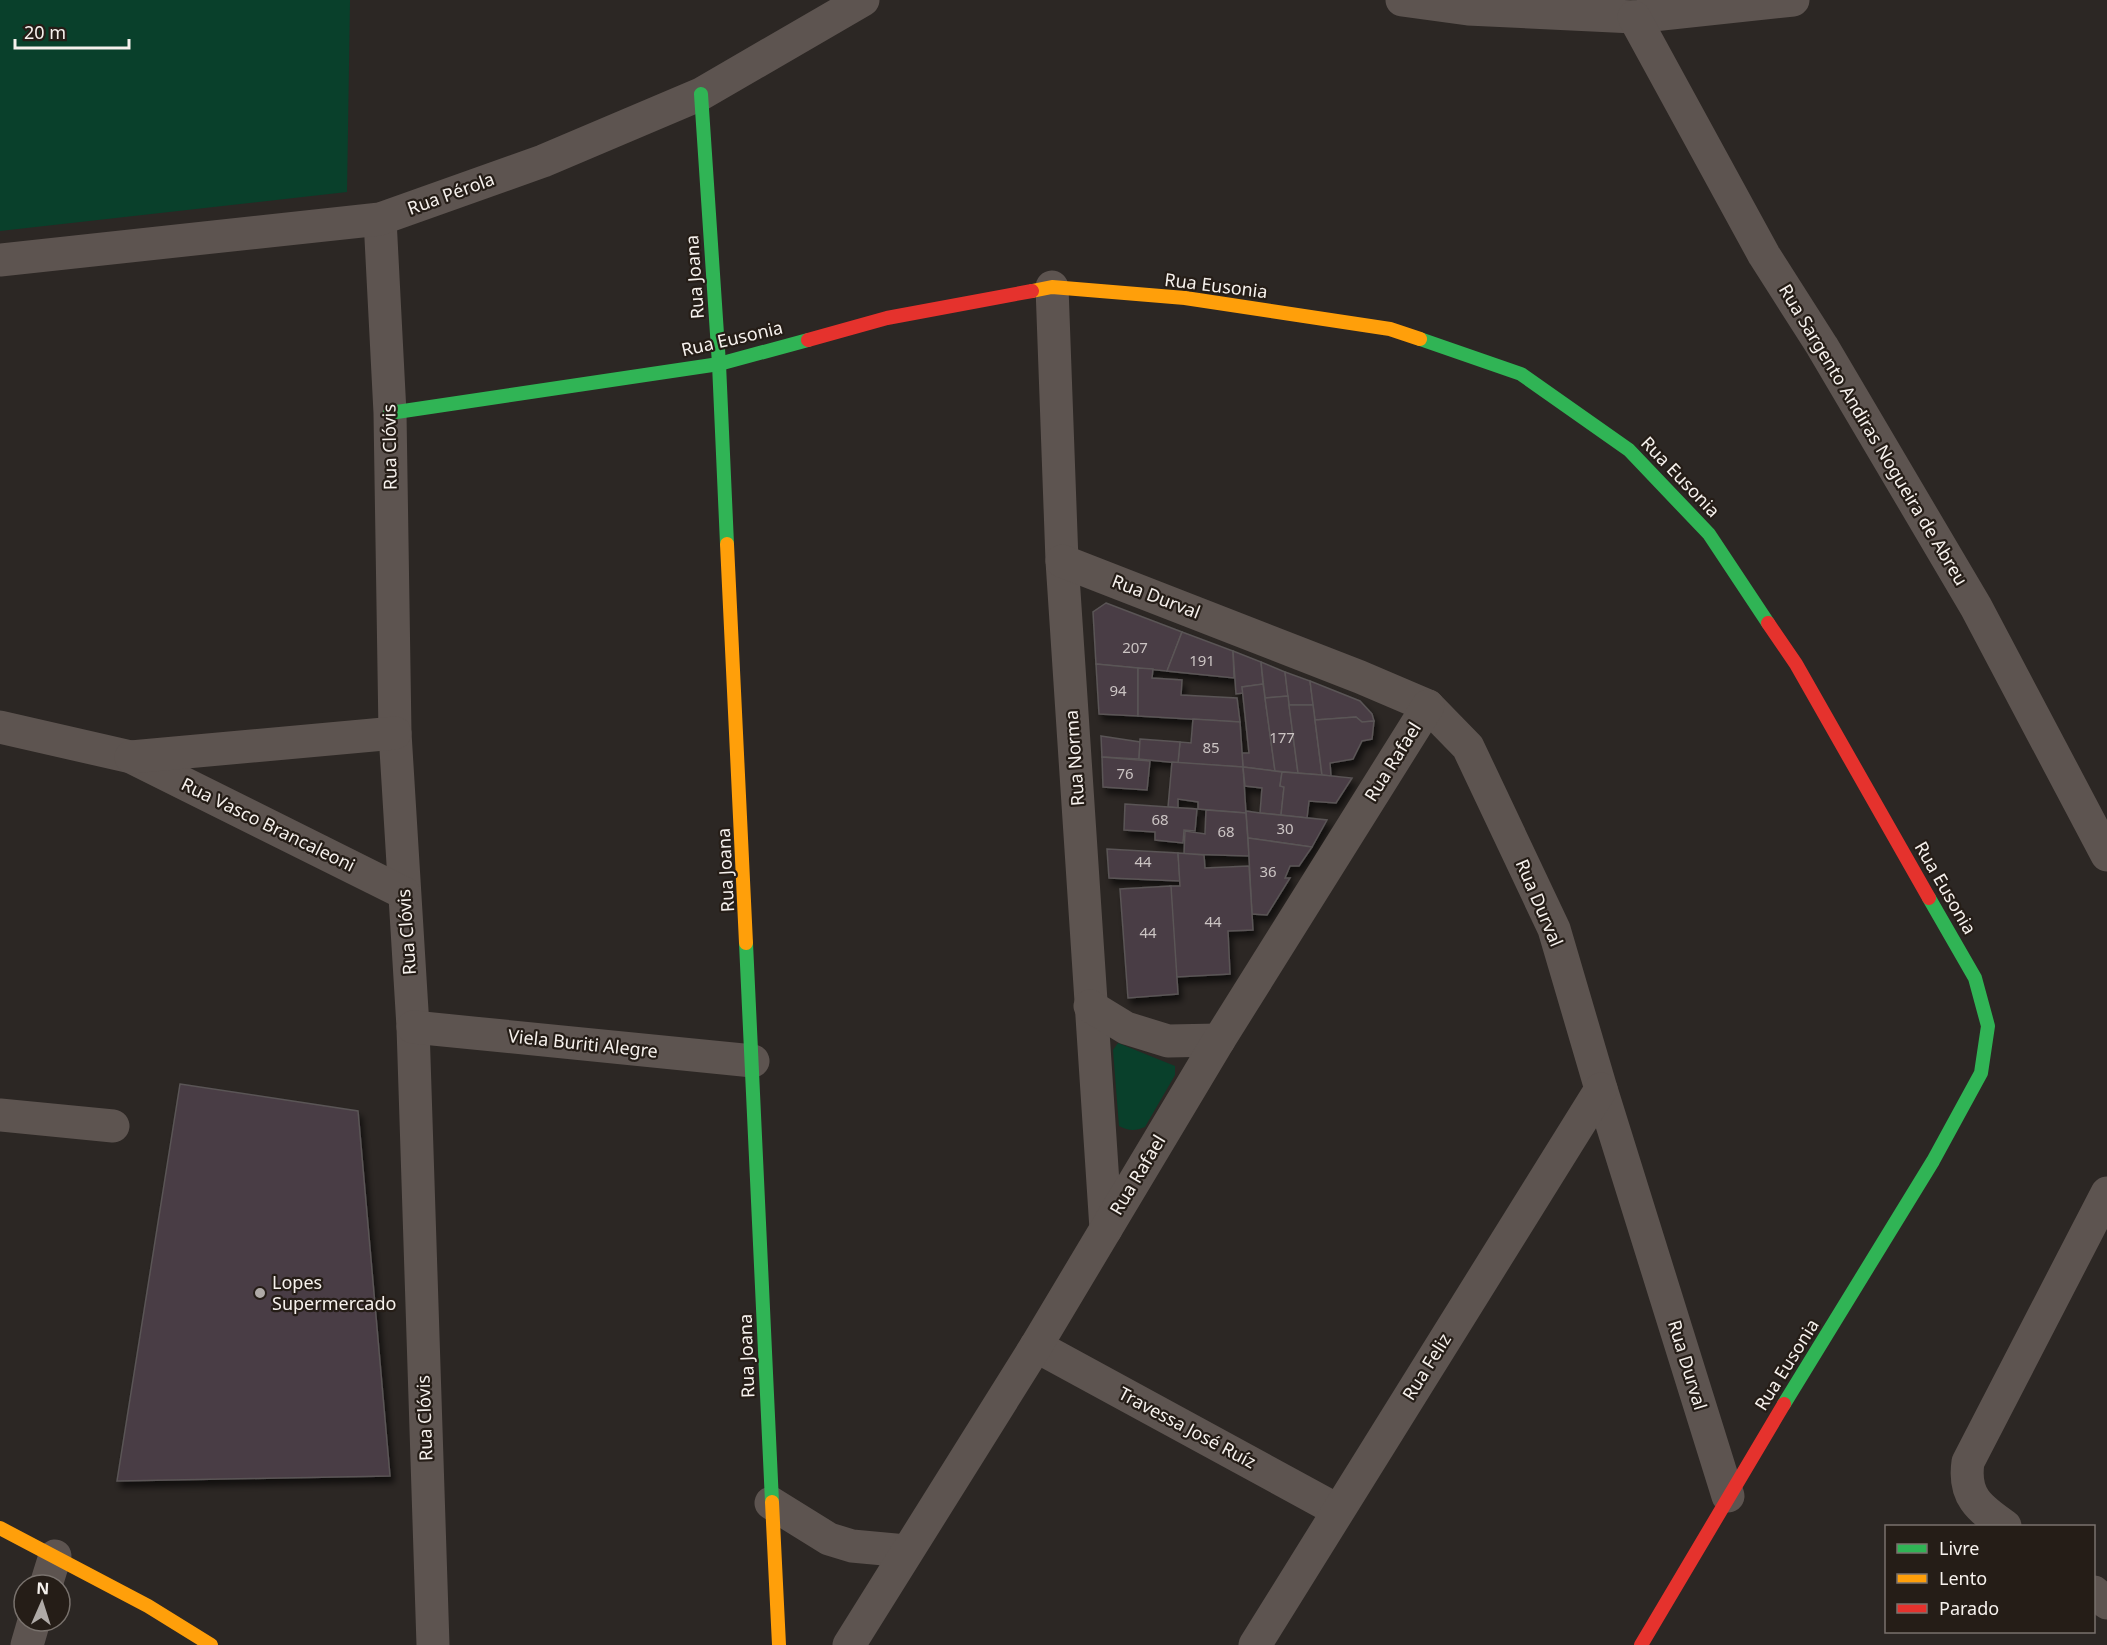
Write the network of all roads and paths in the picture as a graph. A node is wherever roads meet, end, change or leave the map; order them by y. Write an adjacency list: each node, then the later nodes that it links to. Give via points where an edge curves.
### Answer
1 (863, 0): 5 (street, Rua Pérola)
2 (1402, 0): 4 (street, via 1468,9)
3 (1793, 0): 4 (street)
4 (1634, 17): 16 (street, Rua Sargento Andiras Nogueira de Abreu, via 1764,255 1976,607)
5 (701, 94): 6 (street, Rua Pérola, via 543,161); 9 (street, Rua Joana)
6 (380, 219): 7 (street, Rua Pérola); 10 (street, Rua Clóvis)
7 (0, 260)
8 (1052, 288): 9 (street, Rua Eusonia, via 887,318); 11 (street, Rua Norma); 28 (street, Rua Eusonia, via 1185,298 1390,329 1521,374 1629,450 1710,534 1796,664 1969,967 1988,1026 1981,1073 1933,1161)
9 (719, 364): 10 (street, Rua Eusonia); 21 (street, Rua Joana)
10 (390, 413): 14 (street, Rua Clóvis)
11 (1062, 561): 12 (street, Rua Durval); 18 (street, Rua Norma)
12 (1428, 706): 20 (street, Rua Rafael); 22 (street, Rua Durval, via 1468,747 1554,929)
13 (0, 727): 15 (street, Rua Vasco Brancaleoni)
14 (395, 733): 15 (street, Rua Vasco Brancaleoni); 17 (street, Rua Clóvis)
15 (131, 757): 17 (street, Rua Vasco Brancaleoni)
16 (2107, 855)
17 (404, 893): 19 (street, Rua Clóvis)
18 (1090, 1006): 20 (street, via 1126,1028 1168,1041); 26 (street, Rua Norma)
19 (413, 1027): 21 (street, Viela Buriti Alegre); 38 (street, Rua Clóvis)
20 (1219, 1040): 26 (street, Rua Rafael)
21 (753, 1061): 29 (street, Rua Joana)
22 (1600, 1089): 28 (street, Rua Durval); 30 (street, Rua Feliz)
23 (0, 1115): 24 (street)
24 (114, 1126)
25 (2107, 1194): 31 (street, via 1968,1462 1966,1478 1971,1495)
26 (1106, 1229): 27 (street, Rua Rafael)
27 (1036, 1346): 30 (street, Travessa José Ruíz); 33 (street, Rua Rafael)
28 (1728, 1496): 42 (street, Rua Eusonia)
29 (771, 1503): 33 (street, via 829,1539 852,1546); 39 (street, Rua Joana)
30 (1337, 1510): 41 (street, Rua Feliz)
31 (1994, 1518)
32 (0, 1528): 34 (street)
33 (906, 1551): 40 (street, Rua Rafael)
34 (51, 1570): 37 (street, via 148,1606)
35 (2095, 1593): 36 (street)
36 (2107, 1603)
37 (211, 1645)
38 (433, 1645)
39 (779, 1645)
40 (849, 1645)
41 (1255, 1645)
42 (1641, 1645)

